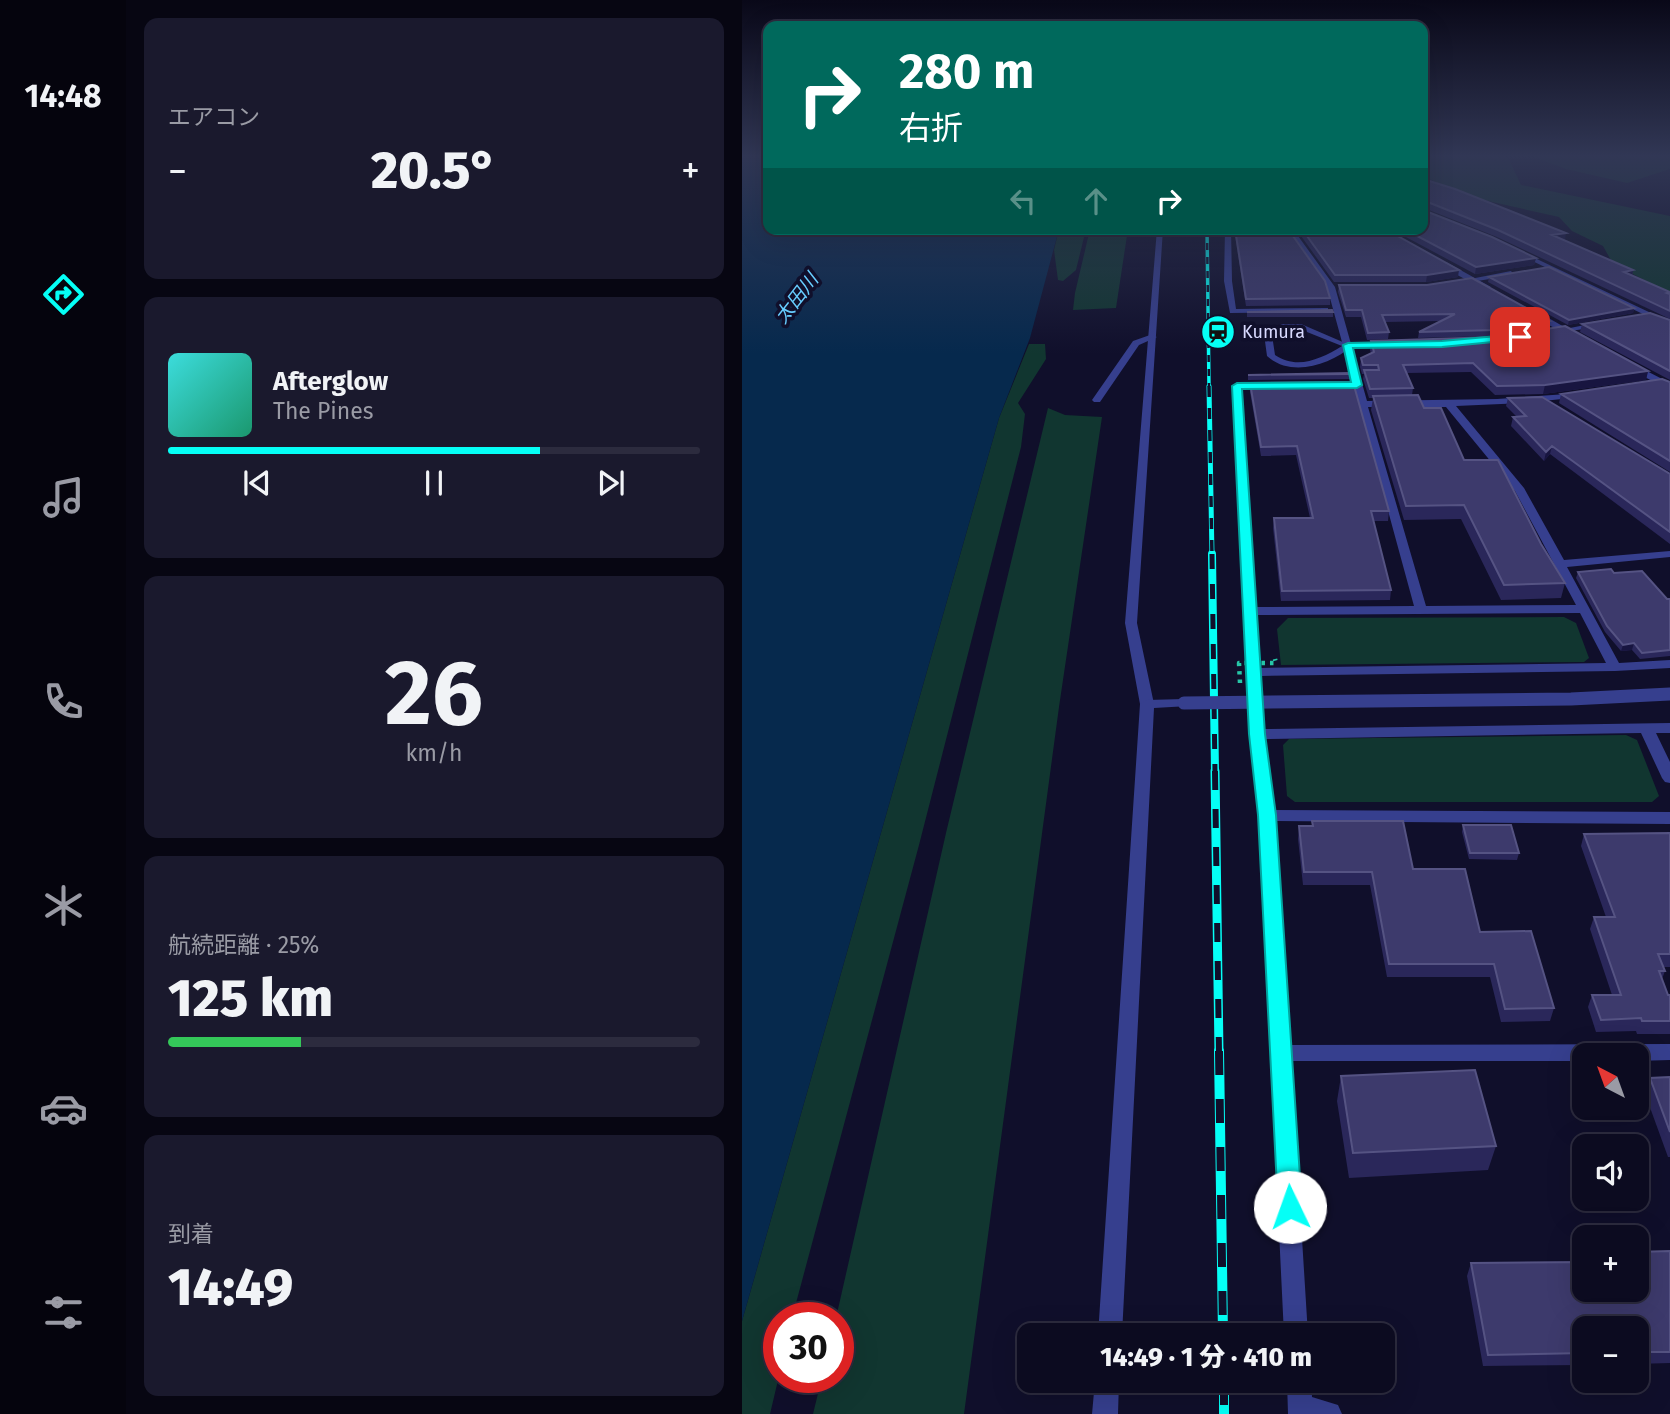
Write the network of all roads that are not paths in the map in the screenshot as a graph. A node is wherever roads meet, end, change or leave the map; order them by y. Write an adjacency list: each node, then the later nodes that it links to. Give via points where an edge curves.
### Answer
1 (1160, 235): 22 (street)
2 (1228, 235): 14 (street, via 1233,311)
3 (1293, 235): 11 (street)
4 (1517, 251): 6 (street)
5 (1438, 261): 9 (street)
6 (1551, 267): 7 (street); 16 (street)
7 (1537, 270)
8 (1523, 272): 9 (street)
9 (1472, 279): 10 (street); 13 (street)
10 (1448, 283)
11 (1331, 288): 12 (street); 14 (street)
12 (1344, 288)
13 (1495, 292)
14 (1337, 310): 24 (street)
15 (1528, 310): 20 (street)
16 (1649, 315): 17 (street); 19 (street)
17 (1636, 317)
18 (1608, 322): 20 (street)
19 (1670, 325)
20 (1564, 330): 21 (street); 23 (street)
21 (1545, 333)
22 (1153, 337): 32 (street, via 1136,343); 46 (street, via 1131,623)
23 (1582, 339)
24 (1348, 345): 24 (street, via 1332,356 1288,364 1271,356 1268,334 1282,326 1298,326); 25 (street); 34 (street, via 1351,385)
25 (1397, 345)
26 (1627, 364): 27 (street)
27 (1660, 382): 28 (street); 30 (street)
28 (1644, 385)
29 (1280, 386): 41 (street, via 1237,386)
30 (1670, 387)
31 (1588, 394): 33 (street)
32 (1097, 400)
33 (1543, 400): 35 (street); 36 (street)
34 (1363, 404): 35 (street); 40 (street)
35 (1449, 404): 38 (street, via 1520,491)
36 (1555, 407)
37 (1670, 554): 38 (street)
38 (1560, 564): 39 (street)
39 (1585, 609): 40 (street); 43 (street)
40 (1421, 610): 41 (street)
41 (1249, 611): 44 (street)
42 (1670, 664): 43 (street)
43 (1615, 667): 44 (street)
44 (1254, 672): 49 (street)
45 (1670, 694): 46 (street, bridge)
46 (1147, 704): 55 (street)
47 (1670, 728): 48 (street)
48 (1647, 730): 49 (street); 50 (street)
49 (1257, 734): 51 (street)
50 (1670, 778)
51 (1267, 815): 52 (street); 54 (street)
52 (1670, 818)
53 (1670, 1052): 54 (street)
54 (1282, 1053): 56 (street)
55 (1111, 1323)
56 (1295, 1323)
57 (1106, 1393): 59 (street)
58 (1300, 1410): 60 (street)
59 (1105, 1414)
60 (1329, 1414)

